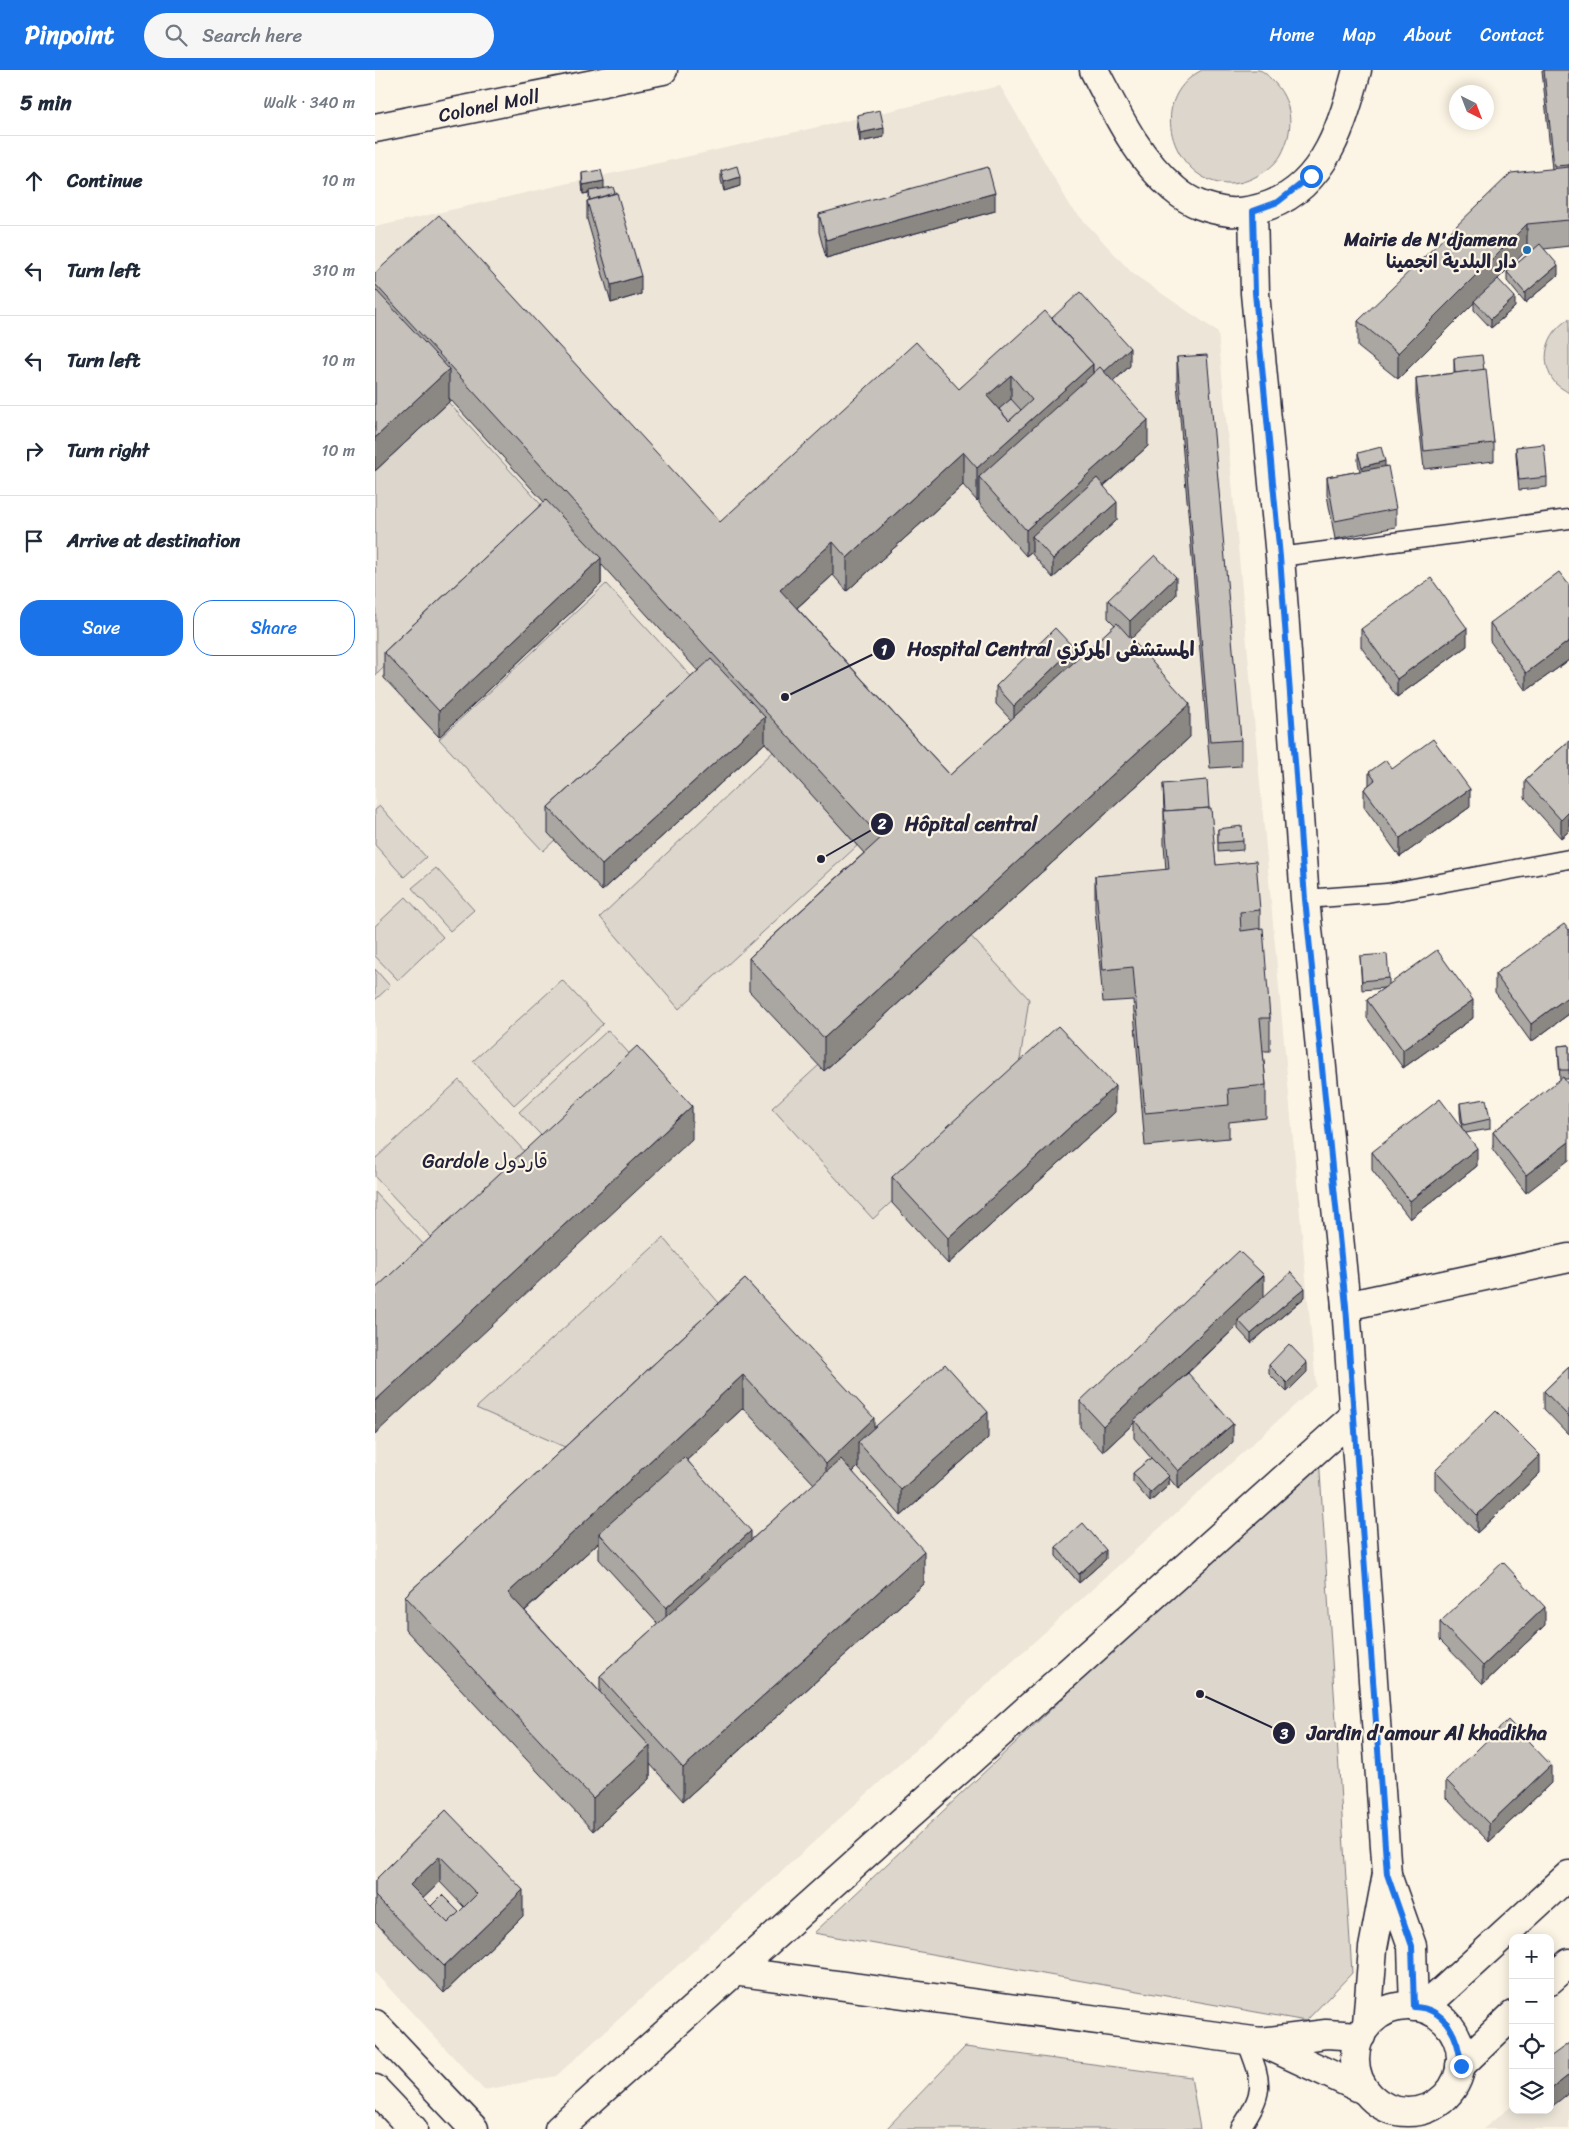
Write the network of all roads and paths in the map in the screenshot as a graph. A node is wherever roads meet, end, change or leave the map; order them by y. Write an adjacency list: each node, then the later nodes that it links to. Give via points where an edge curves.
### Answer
1 (663, 70): 4 (street, Colonel Moll)
2 (1094, 70): 5 (street, via 1135,145 1174,190 1203,207 1238,213)
3 (1357, 70): 5 (street, via 1336,138 1311,176 1278,202)
4 (375, 128)
5 (1253, 211): 7 (street, via 1255,293)
6 (1569, 519): 7 (lane)
7 (1280, 557): 9 (street)
8 (1569, 859): 9 (lane, via 1387,893)
9 (1305, 899): 11 (street)
10 (1569, 1258): 11 (street)
11 (1346, 1306): 12 (street)
12 (1353, 1417): 13 (street); 16 (street)
13 (1387, 1874): 18 (street, via 1412,1946); 21 (street, via 1373,1948)
14 (1569, 1875): 18 (street)
15 (1569, 1963): 17 (street)
16 (733, 1971): 22 (street); 29 (street)
17 (1551, 1979)
18 (1419, 2007): 21 (street, via 1406,2005 1386,2010); 23 (street, via 1441,2017 1453,2031 1460,2048)
19 (1509, 2020): 23 (street)
20 (375, 2024): 28 (street)
21 (1364, 2030): 22 (street); 25 (street, via 1356,2045 1354,2060 1357,2076)
22 (1253, 2041): 25 (street); 30 (lane, via 1260,2078 1256,2105)
23 (1461, 2066): 26 (street)
24 (375, 2089): 27 (street)
25 (1370, 2096): 26 (street, via 1390,2108 1405,2112 1421,2110); 31 (street)
26 (1435, 2116)
27 (413, 2129)
28 (474, 2129)
29 (559, 2129)
30 (1240, 2129)
31 (1385, 2129)

